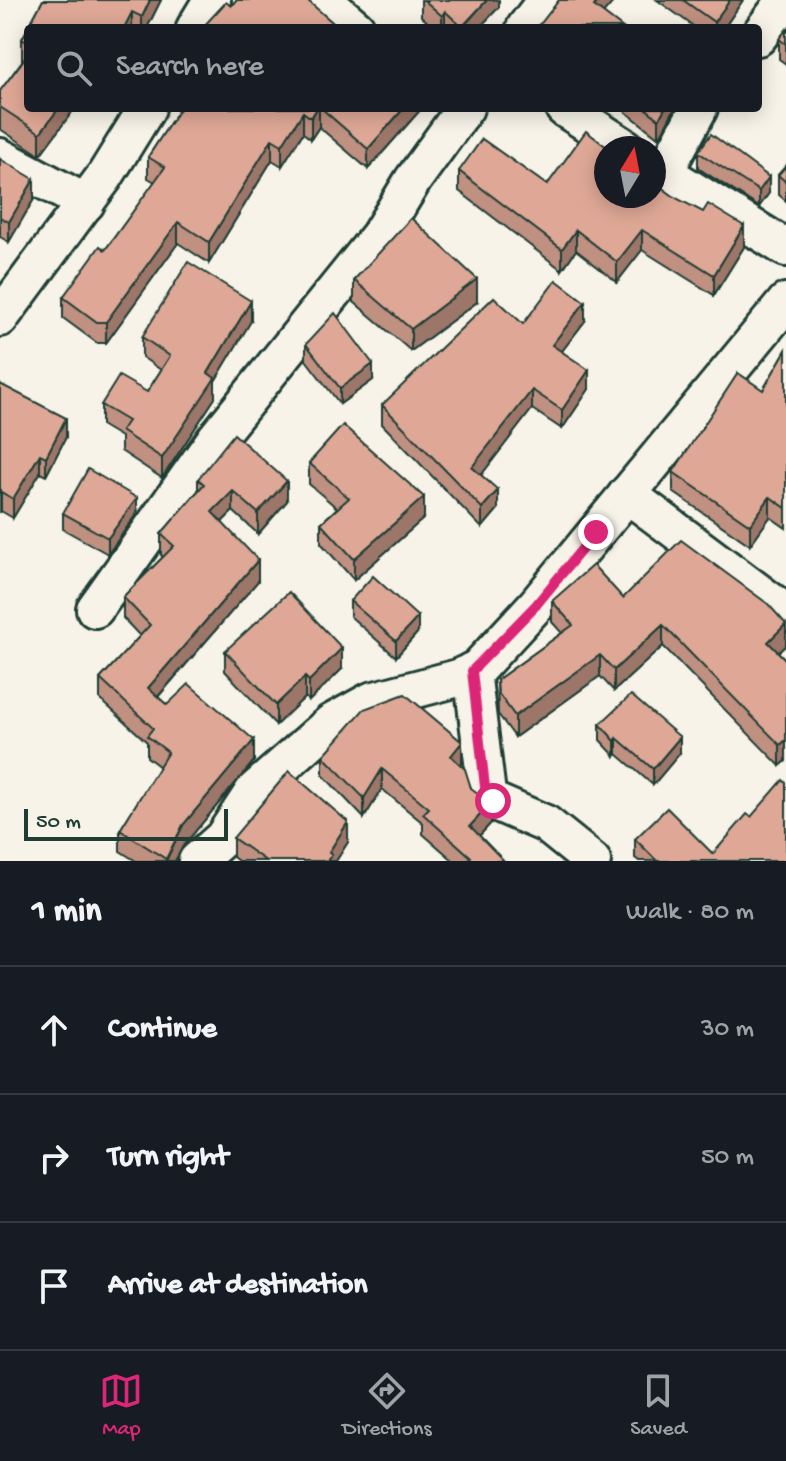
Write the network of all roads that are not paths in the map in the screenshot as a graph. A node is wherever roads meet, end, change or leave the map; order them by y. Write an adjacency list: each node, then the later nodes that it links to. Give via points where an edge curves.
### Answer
1 (212, 0): 5 (street)
2 (323, 0): 6 (street)
3 (546, 0): 7 (street)
4 (786, 0): 8 (street)
5 (197, 24)
6 (351, 24)
7 (528, 24)
8 (762, 32)
9 (144, 112): 17 (street)
10 (462, 112): 22 (street, via 379,236 217,437)
11 (570, 112): 13 (street)
12 (696, 112): 15 (street)
13 (607, 136)
14 (0, 157): 17 (street)
15 (666, 158)
16 (666, 173): 18 (street)
17 (86, 203): 20 (street)
18 (786, 248)
19 (786, 302): 21 (street)
20 (0, 318)
21 (627, 494): 23 (street); 24 (street, via 536,605)
22 (95, 609)
23 (786, 613)
24 (472, 671): 25 (street, via 371,701 331,723 254,791 223,838); 26 (street, via 487,794 546,824)
25 (197, 861)
26 (592, 861)

